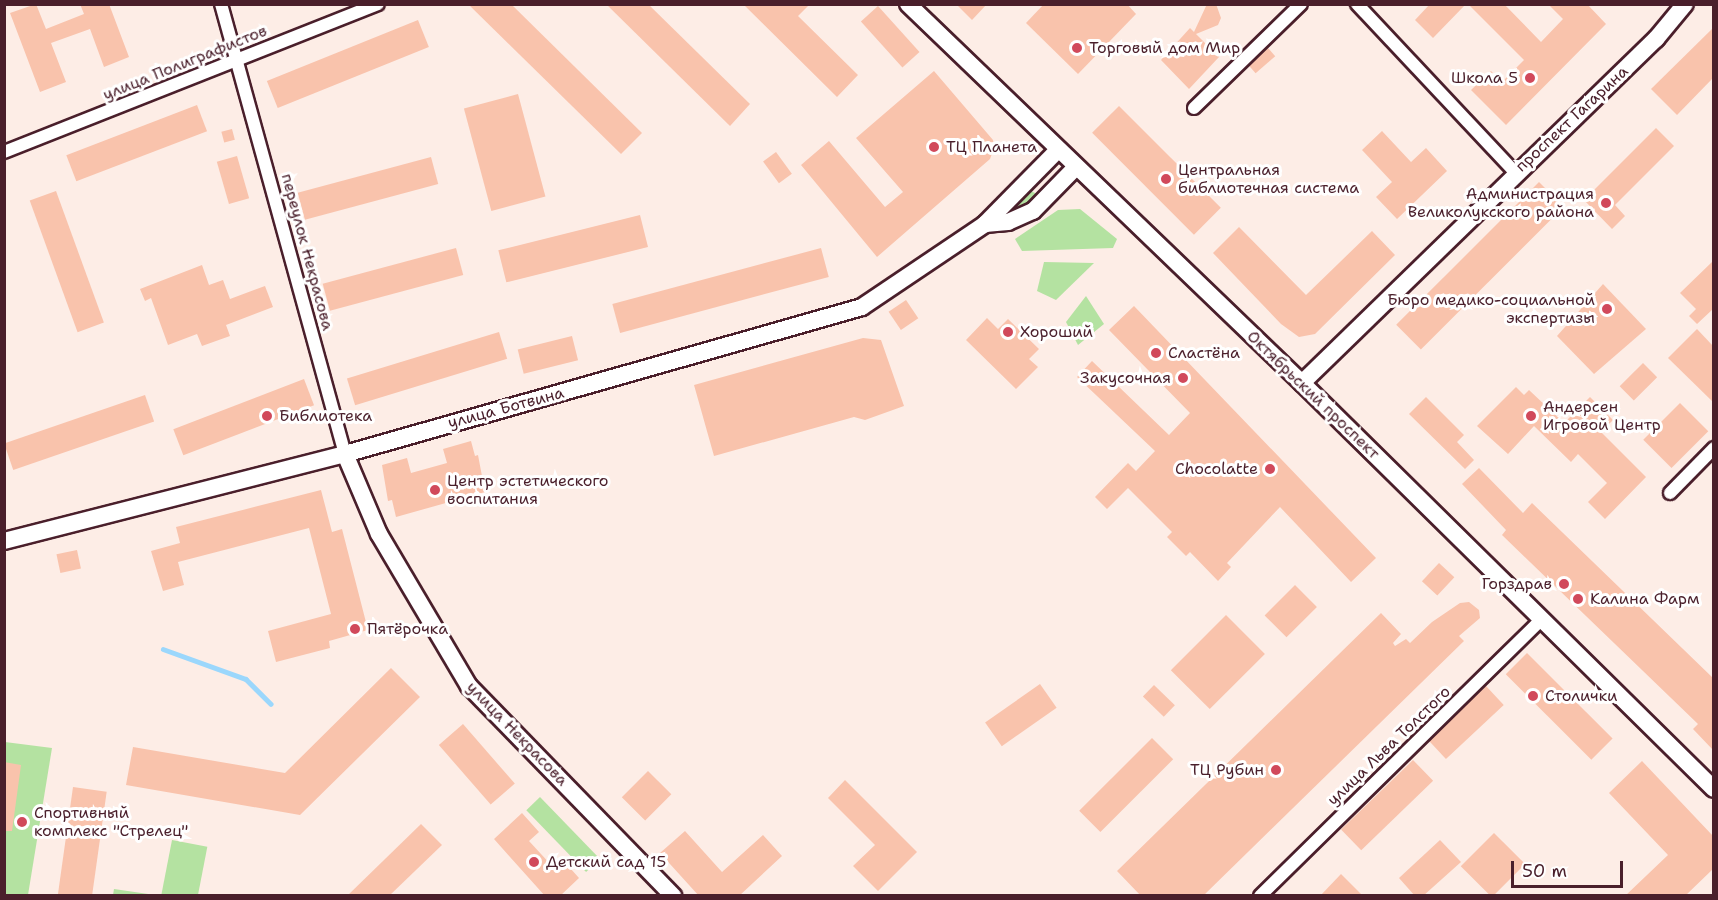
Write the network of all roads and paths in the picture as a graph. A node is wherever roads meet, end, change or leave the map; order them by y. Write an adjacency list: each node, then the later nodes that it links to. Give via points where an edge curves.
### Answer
1 (220, 4): 7 (street, переулок Некрасова)
2 (378, 4): 7 (street, улица Полиграфистов)
3 (908, 4): 9 (main road, Октябрьский проспект)
4 (1301, 4): 8 (street)
5 (1357, 4): 12 (street)
6 (1685, 4): 12 (main road, проспект Гагарина, via 1656,39)
7 (234, 60): 10 (street, улица Полиграфистов); 16 (street, переулок Некрасова, via 257,128)
8 (1194, 108)
9 (1057, 151): 11 (main road, Октябрьский проспект); 13 (main road, улица Ботвина)
10 (4, 152)
11 (1074, 168): 13 (main road, улица Ботвина, via 1033,211 1008,222); 14 (main road, Октябрьский проспект)
12 (1515, 172): 14 (main road, проспект Гагарина)
13 (985, 224): 16 (main road, улица Ботвина, via 862,306)
14 (1302, 383): 19 (main road, Октябрьский проспект)
15 (1713, 448): 17 (street)
16 (345, 454): 18 (main road, улица Ботвина); 21 (main road, улица Некрасова, via 379,534 469,686)
17 (1670, 493)
18 (4, 540)
19 (1541, 620): 20 (main road, Октябрьский проспект); 22 (street, улица Льва Толстого)
20 (1713, 789)
21 (673, 896)
22 (1260, 896)

